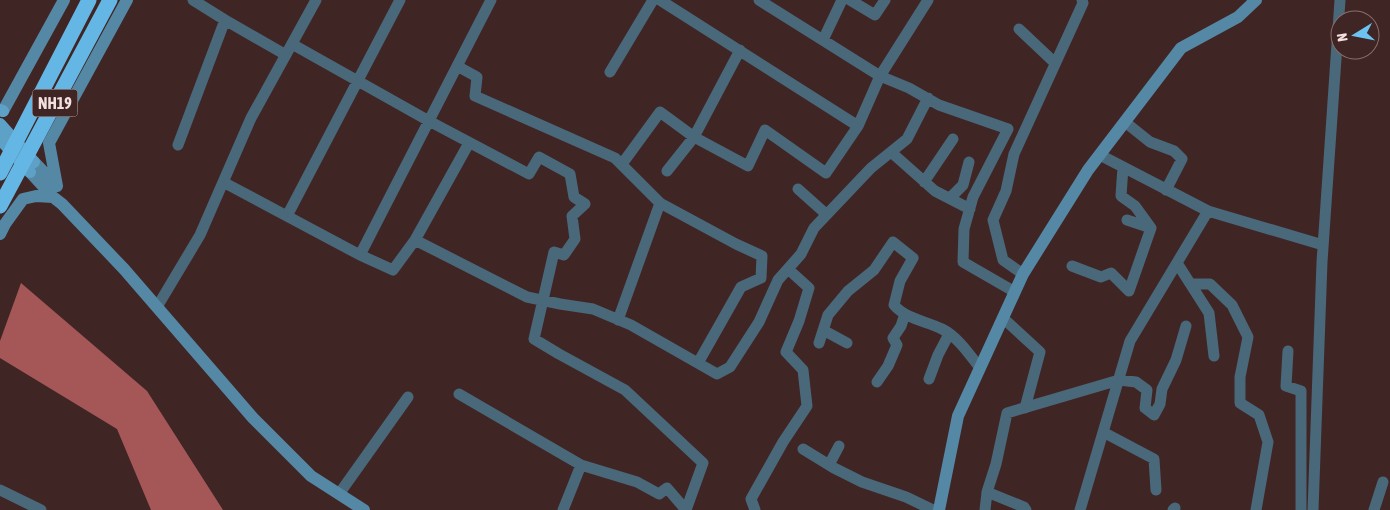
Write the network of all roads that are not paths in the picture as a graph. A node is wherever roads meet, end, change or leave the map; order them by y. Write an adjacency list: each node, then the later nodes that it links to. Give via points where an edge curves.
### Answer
1 (64, 0): 31 (street)
2 (89, 0): 48 (highway, NH19)
3 (110, 0): 56 (highway, NH19)
4 (127, 0): 53 (street, via 49,143)
5 (193, 0): 19 (street)
6 (316, 0): 22 (street)
7 (400, 0): 29 (street)
8 (491, 0): 26 (street)
9 (653, 0): 27 (street)
10 (660, 0): 23 (street)
11 (759, 0): 21 (street)
12 (842, 0): 21 (street)
13 (850, 0): 14 (street, via 875,15)
14 (885, 0)
15 (928, 0): 28 (street)
16 (1082, 0): 25 (street)
17 (1256, 0): 33 (street, via 1238,17 1181,48)
18 (1340, 0): 65 (street)
19 (225, 20): 24 (street); 40 (street)
20 (1019, 29): 25 (street)
21 (823, 40): 28 (street)
22 (292, 44): 24 (street); 29 (street)
23 (740, 50): 35 (street); 36 (street)
24 (286, 55): 49 (street, via 251,118)
25 (1055, 63): 70 (street, via 1014,154 1006,191 993,220 1003,260)
26 (457, 66): 32 (street); 44 (street, via 477,77 475,96 615,158)
27 (610, 72)
28 (880, 76): 30 (street); 35 (street)
29 (357, 81): 32 (street); 60 (street)
30 (928, 98): 41 (street, via 907,139); 57 (street, via 939,105 1008,129)
31 (2, 111)
32 (429, 121): 39 (street); 66 (street)
33 (1125, 122): 42 (street); 52 (street, via 1150,142 1174,151 1182,159)
34 (0, 124): 45 (main road)
35 (858, 126): 36 (street, via 826,173 766,130 748,166)
36 (694, 136): 44 (street, via 660,112); 47 (street)
37 (954, 138): 50 (street)
38 (0, 139): 45 (main road)
39 (469, 143): 64 (street); 75 (street, via 529,174 539,157 570,174 574,198 585,204 572,216 575,239 564,255 554,252)
40 (178, 145)
41 (891, 152): 50 (street); 59 (street)
42 (1100, 155): 46 (street); 70 (street)
43 (969, 162): 54 (street, via 962,185)
44 (622, 164): 55 (street)
45 (32, 167): 53 (street)
46 (1124, 168): 52 (street); 62 (street, via 1121,196 1135,206)
47 (667, 171)
48 (0, 173)
49 (223, 182): 60 (street); 76 (street, via 200,235)
50 (924, 182): 54 (street)
51 (798, 189): 59 (street)
52 (1166, 190): 58 (street)
53 (57, 196): 63 (street, via 23,199); 76 (street)
54 (950, 198): 57 (street)
55 (660, 203): 71 (street, via 762,256); 79 (street)
56 (0, 206)
57 (970, 209): 73 (street, via 964,229 963,262)
58 (1208, 212): 65 (street); 67 (street)
59 (826, 214): 69 (street)
60 (287, 216): 66 (street)
61 (1127, 220): 62 (street)
62 (1151, 228): 68 (street, via 1129,291 1111,273 1101,277)
63 (0, 234)
64 (415, 240): 66 (street, via 393,270); 75 (street, via 527,297)
65 (1323, 245): 117 (street)
66 (360, 255)
67 (1177, 263): 72 (street); 90 (street, via 1130,341)
68 (1072, 266)
69 (788, 269): 74 (street, via 778,280); 109 (street, via 809,288 786,352 803,370 807,406 752,499)
70 (1023, 274): 73 (street)
71 (761, 278): 74 (street); 87 (street, via 741,288)
72 (1191, 284): 86 (street, via 1209,313); 115 (street, via 1210,284 1232,304 1248,337 1240,377 1240,403 1258,415 1268,442)
73 (1015, 292): 78 (street)
74 (770, 298): 87 (street, via 759,322 730,367 717,374)
75 (543, 300): 79 (street, via 593,308); 108 (street, via 534,339 625,390 703,463)
76 (157, 307): 104 (street, via 253,418 311,476)
77 (905, 314): 81 (street, via 894,305 900,281 913,258 893,242 874,270 848,291 828,315); 82 (street); 91 (street, via 893,338 897,345)
78 (1003, 318): 88 (street); 94 (street, via 1040,352)
79 (618, 320): 87 (street)
80 (1186, 326): 90 (street, via 1154,415 1145,408 1146,390 1136,382)
81 (823, 330): 83 (street); 84 (street)
82 (949, 334): 88 (street); 89 (street)
83 (819, 343)
84 (847, 343)
85 (1288, 351): 116 (street, via 1286,386 1301,391)
86 (1214, 356)
87 (698, 363)
88 (980, 368): 111 (street, via 958,416)
89 (929, 379)
90 (1118, 380): 94 (street); 95 (street)
91 (877, 382)
92 (459, 394): 98 (street)
93 (408, 397): 104 (street)
94 (1025, 408): 103 (street, via 1007,413)
95 (1103, 432): 102 (street, via 1154,459); 114 (street)
96 (840, 446): 99 (street)
97 (803, 449): 99 (street)
98 (582, 465): 107 (street); 108 (street, via 636,482 659,494 667,488)
99 (829, 465): 110 (street)
100 (1384, 482): 118 (street)
101 (0, 490): 105 (street)
102 (1156, 490)
103 (987, 492): 112 (street); 113 (street)
104 (339, 494): 106 (street)
105 (41, 510)
106 (364, 510)
107 (564, 510)
108 (686, 510)
109 (755, 510)
110 (933, 510)
111 (939, 510)
112 (985, 510)
113 (1026, 510)
114 (1080, 510)
115 (1256, 510)
116 (1301, 510)
117 (1313, 510)
118 (1374, 510)

